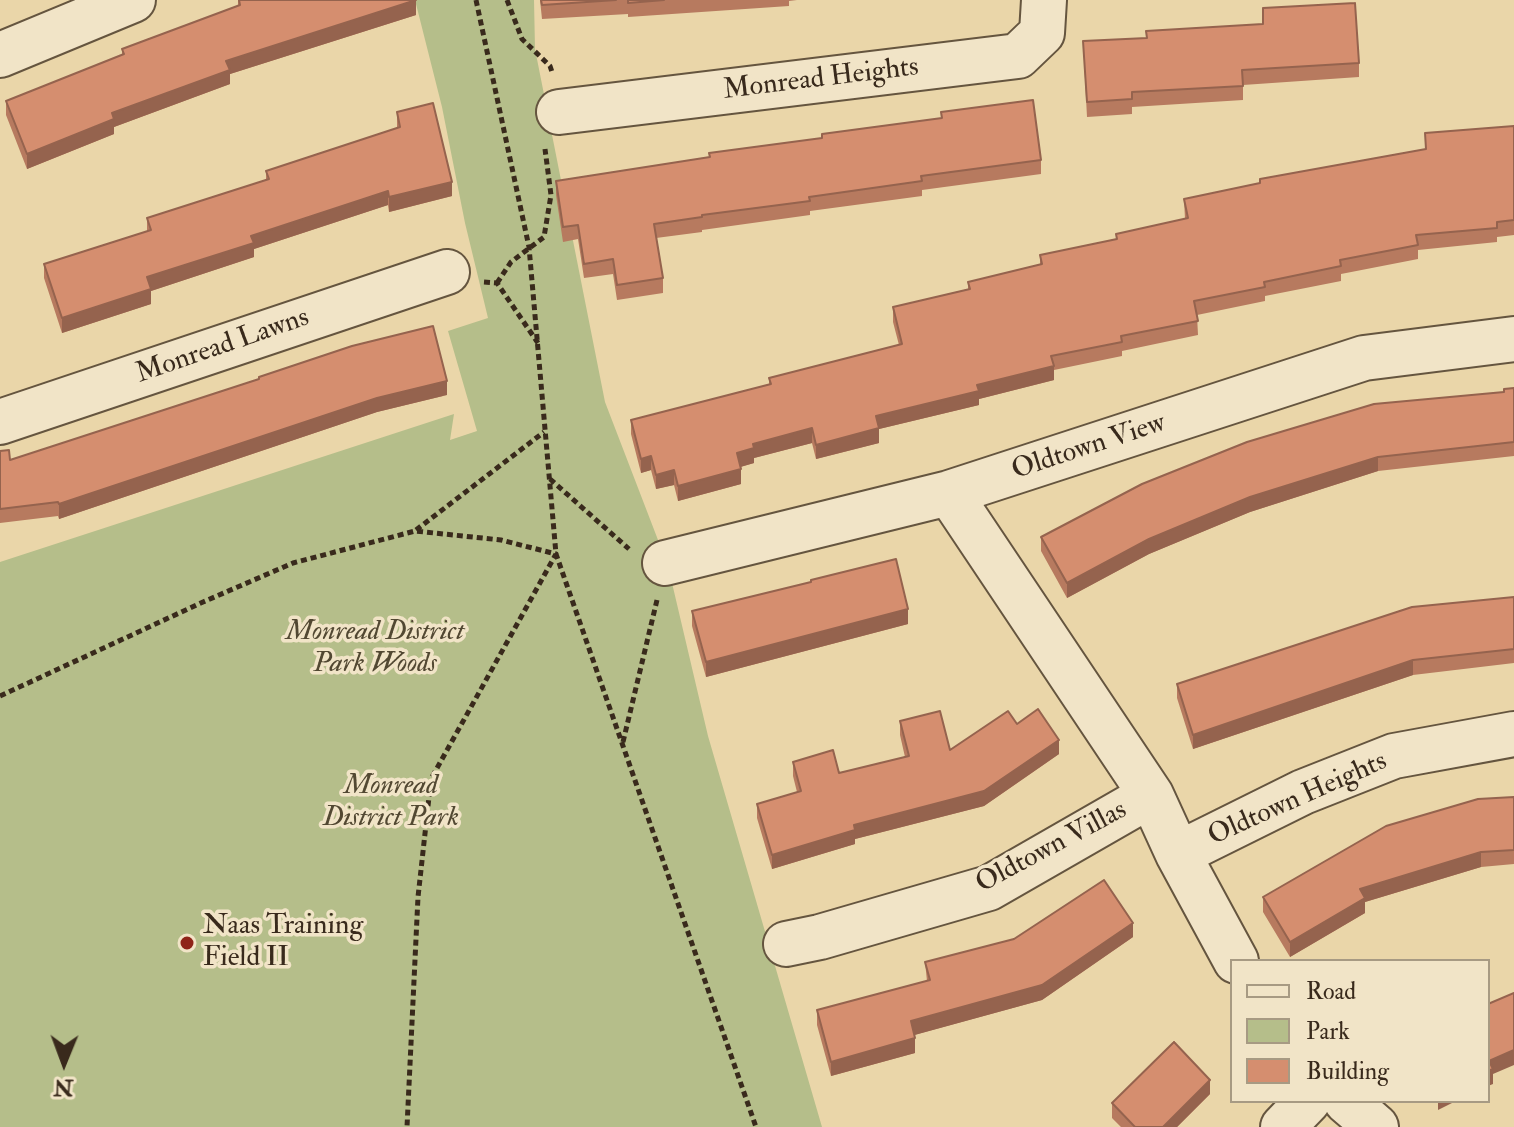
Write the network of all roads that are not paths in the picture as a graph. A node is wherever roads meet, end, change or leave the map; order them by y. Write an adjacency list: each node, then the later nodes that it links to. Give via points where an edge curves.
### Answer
1 (133, 0): 3 (street)
2 (1044, 0): 4 (street, Monread Heights, via 1042,33 1018,56)
3 (0, 55)
4 (556, 94)
5 (447, 272): 7 (street, Monread Lawns)
6 (1514, 339): 8 (street, Oldtown View, via 1364,358)
7 (0, 422)
8 (949, 493): 9 (street, Oldtown View); 11 (street, Oldtown Villas)
9 (654, 572)
10 (1514, 734): 12 (street, Oldtown Heights, via 1394,756 1303,792)
11 (1151, 795): 12 (street); 13 (street, Oldtown Villas, via 989,888)
12 (1178, 854): 14 (street)
13 (786, 944)
14 (1235, 959)
15 (1306, 1103): 17 (street)
16 (1348, 1103): 18 (street)
17 (1283, 1127)
18 (1376, 1127)

